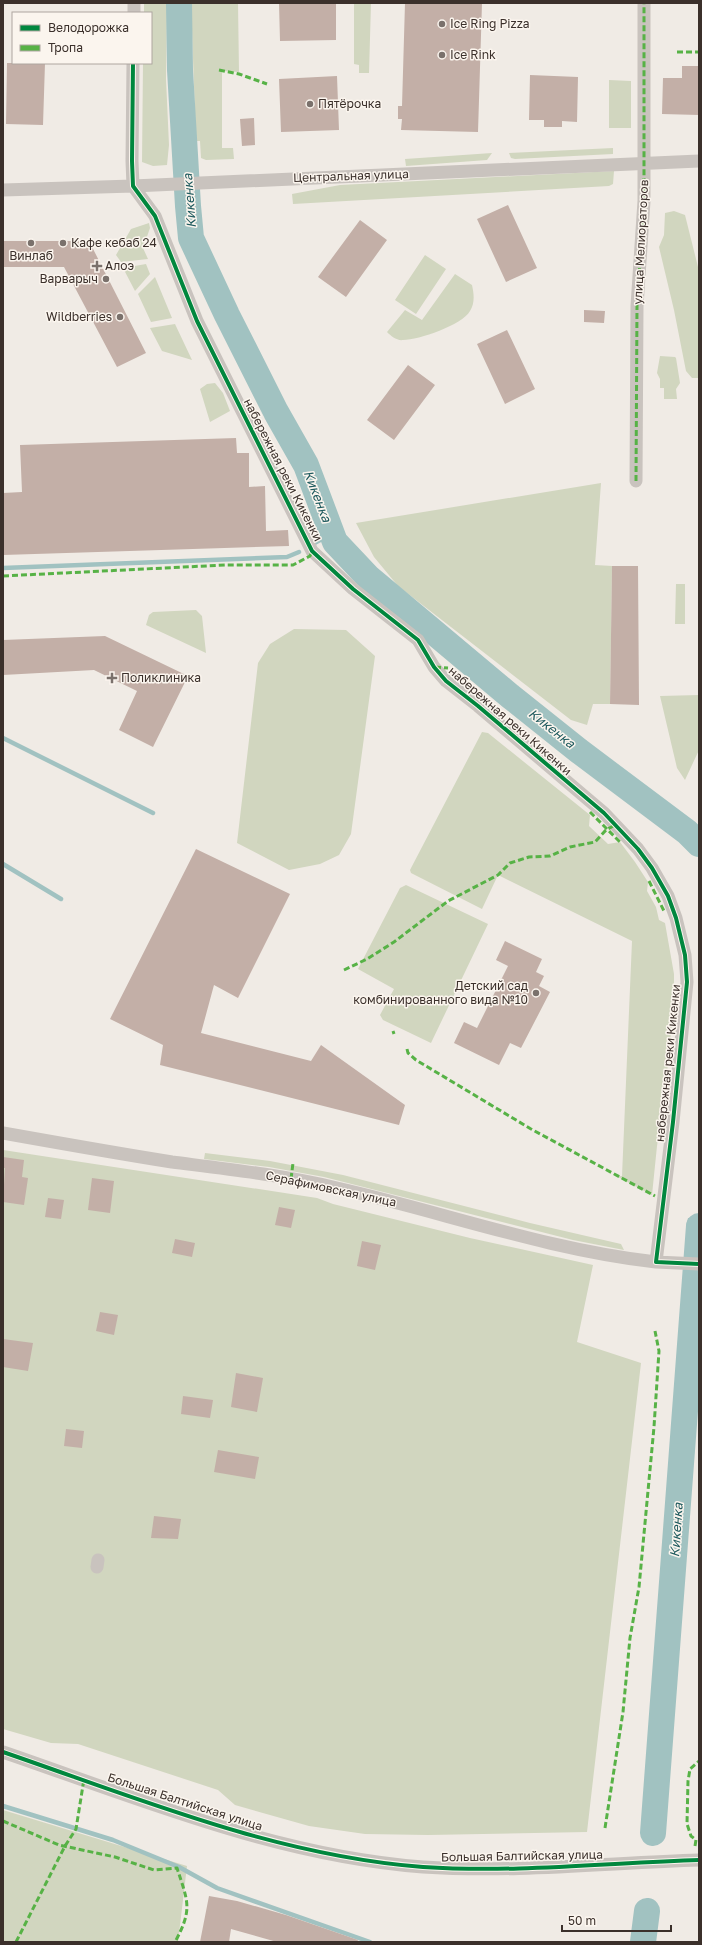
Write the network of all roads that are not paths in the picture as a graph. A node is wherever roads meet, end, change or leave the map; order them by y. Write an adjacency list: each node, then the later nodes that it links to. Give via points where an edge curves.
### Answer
1 (644, 3): 4 (street, улица Мелиораторов)
2 (134, 64): 5 (street)
3 (699, 161): 4 (street, Центральная улица)
4 (644, 163): 5 (street, Центральная улица); 7 (street, улица Мелиораторов, via 644,218 637,306)
5 (133, 186): 6 (street, Центральная улица); 9 (street, набережная реки Кикенки, via 156,216 198,321 312,551 353,589 418,640 446,682 604,813 638,849 668,896 685,955 687,982)
6 (3, 190)
7 (636, 481)
8 (3, 1133): 9 (street, Серафимовская улица, via 336,1187 564,1246 621,1258)
9 (656, 1262): 10 (street)
10 (699, 1264)
11 (3, 1752): 12 (street, Большая Балтийская улица, via 214,1825 354,1859 422,1867 470,1869)
12 (699, 1860)

